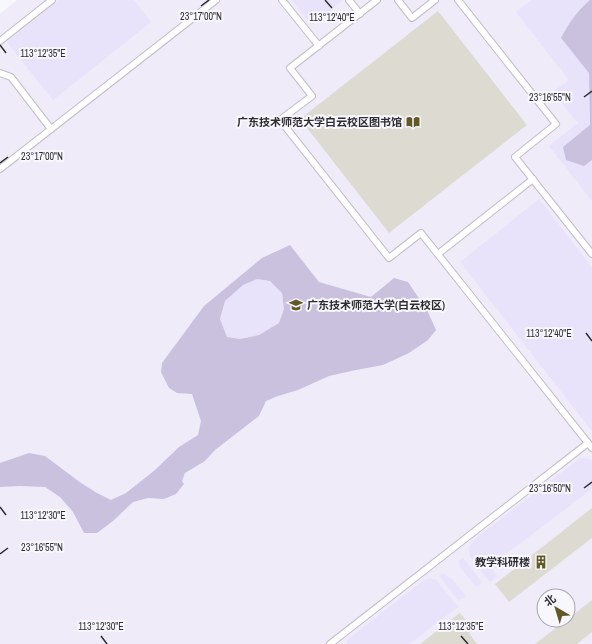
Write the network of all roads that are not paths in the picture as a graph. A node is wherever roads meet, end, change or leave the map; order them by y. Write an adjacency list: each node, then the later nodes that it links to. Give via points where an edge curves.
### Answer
1 (52, 0): 10 (lane)
2 (216, 0): 13 (lane)
3 (282, 0): 11 (lane)
4 (349, 0): 9 (lane)
5 (377, 0): 9 (lane)
6 (398, 0): 7 (lane, via 412,18)
7 (435, 0)
8 (458, 0): 15 (lane, via 556,124 515,157)
9 (360, 14): 11 (lane)
10 (0, 41)
11 (319, 46): 16 (lane, via 290,68 312,96 280,120 389,258 421,233)
12 (0, 73): 13 (lane, via 11,78)
13 (51, 129): 14 (lane)
14 (0, 168)
15 (533, 179): 16 (lane); 17 (lane)
16 (438, 254): 18 (lane)
17 (592, 254)
18 (588, 443): 19 (lane); 20 (lane)
19 (592, 448)
20 (330, 644)

